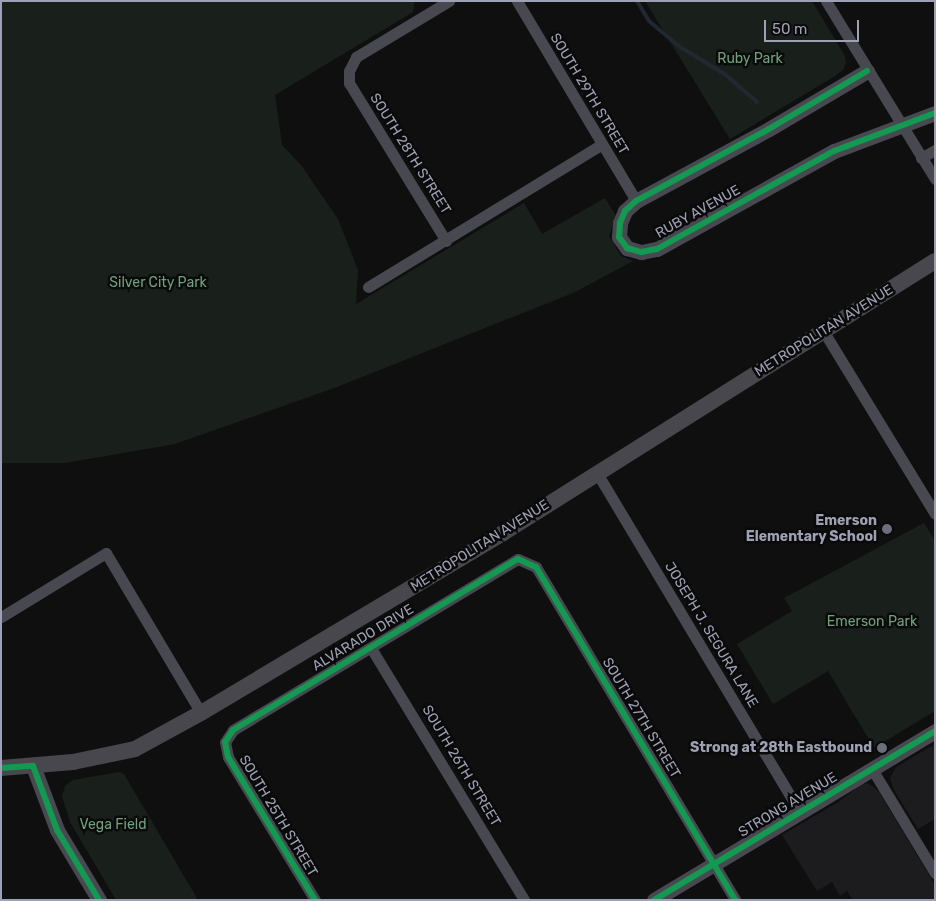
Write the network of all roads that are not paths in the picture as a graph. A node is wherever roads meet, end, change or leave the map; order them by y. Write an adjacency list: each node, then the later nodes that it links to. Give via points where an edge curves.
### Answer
1 (449, 1): 11 (street, SOUTH 28TH STREET, via 356,58 349,71 349,83)
2 (516, 1): 6 (street, SOUTH 29TH STREET)
3 (826, 1): 4 (street)
4 (867, 71): 8 (street); 10 (street, RUBY AVENUE)
5 (929, 115): 10 (street, RUBY AVENUE, via 834,151 657,249 641,252 627,248 619,236 625,211)
6 (601, 145): 10 (street, SOUTH 29TH STREET); 11 (street)
7 (935, 150): 8 (street)
8 (921, 158): 9 (street)
9 (935, 179)
10 (636, 201)
11 (446, 241): 13 (street)
12 (935, 261): 14 (main road, METROPOLITAN AVENUE)
13 (368, 287)
14 (824, 332): 15 (main road, METROPOLITAN AVENUE); 16 (street)
15 (596, 473): 20 (main road, METROPOLITAN AVENUE, via 503,533); 26 (street, JOSEPH J. SEGURA LANE)
16 (935, 514)
17 (518, 559): 19 (street, ALVARADO DRIVE); 27 (street, SOUTH 27TH STREET, via 536,567)
18 (1, 617): 20 (street, via 106,553)
19 (371, 648): 22 (street, ALVARADO DRIVE, via 233,730); 31 (street, SOUTH 26TH STREET)
20 (201, 713): 23 (main road, METROPOLITAN AVENUE, via 134,749 73,762)
21 (935, 731): 25 (street, STRONG AVENUE)
22 (226, 742): 30 (street, SOUTH 25TH STREET, via 228,757)
23 (32, 766): 24 (main road, METROPOLITAN AVENUE); 29 (street, via 57,830)
24 (1, 768)
25 (872, 769): 26 (street, STRONG AVENUE); 28 (street)
26 (800, 812): 27 (street, STRONG AVENUE)
27 (714, 864): 32 (street, STRONG AVENUE); 33 (street, SOUTH 27TH STREET)
28 (935, 873)
29 (99, 900)
30 (315, 900)
31 (524, 900)
32 (654, 900)
33 (735, 900)

